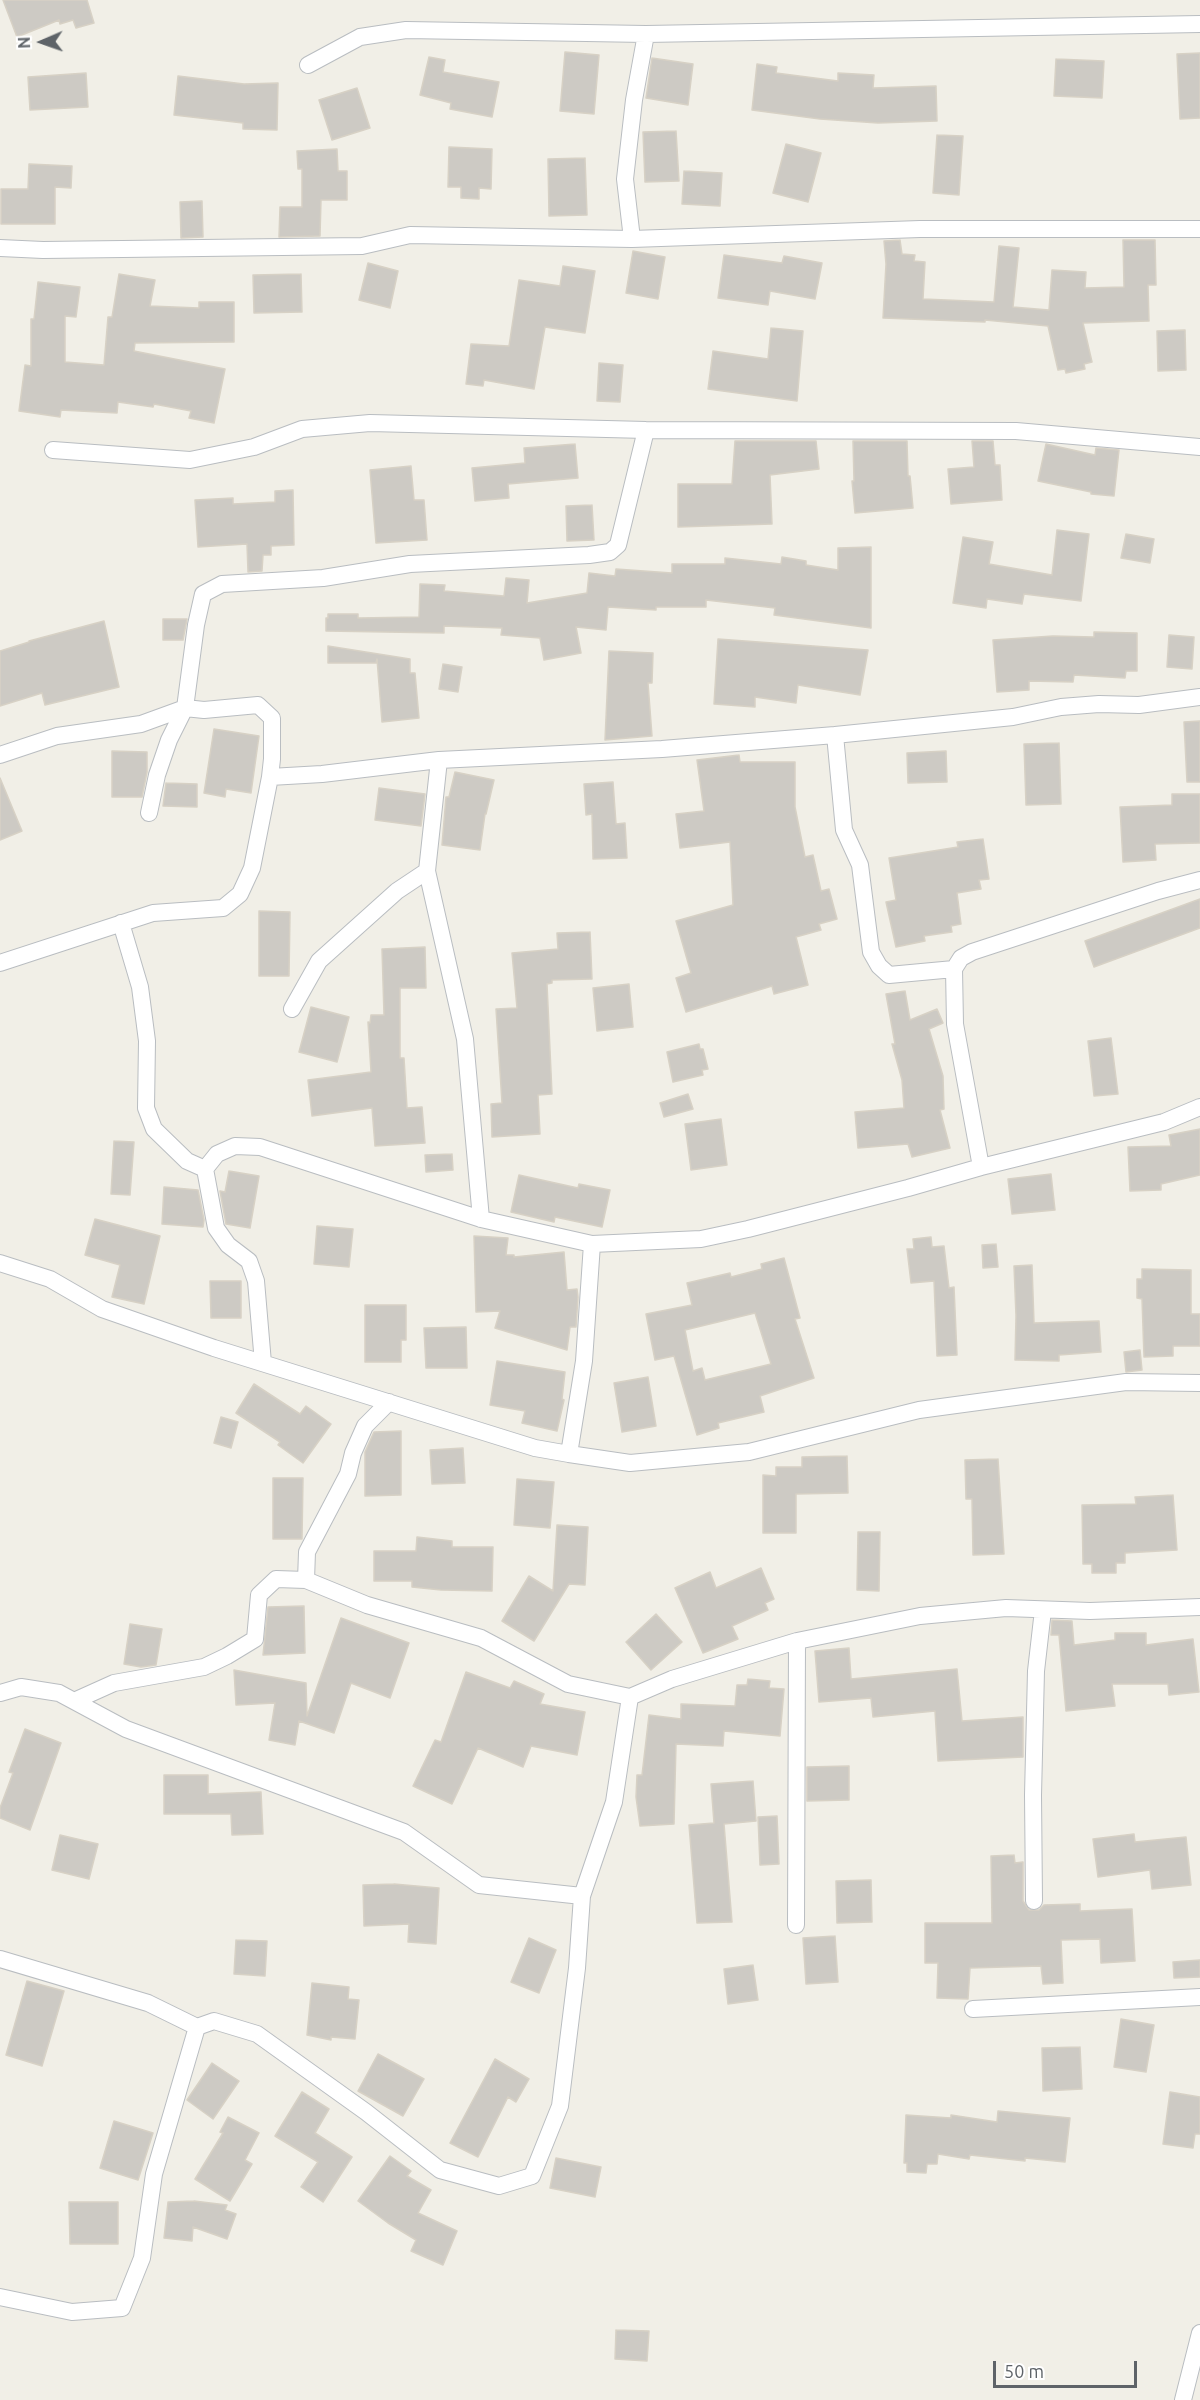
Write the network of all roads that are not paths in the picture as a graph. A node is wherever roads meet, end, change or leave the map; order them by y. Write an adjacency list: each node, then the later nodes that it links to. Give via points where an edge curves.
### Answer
1 (1200, 24): 2 (street)
2 (646, 34): 3 (street, via 406,30 360,37); 5 (street, via 625,179)
3 (308, 64)
4 (1200, 229): 5 (street, via 920,229)
5 (632, 239): 6 (street, via 410,235 363,246)
6 (0, 248)
7 (646, 430): 8 (street, via 1016,431); 9 (street, via 370,423 302,429 254,447 190,460); 11 (street, via 618,545 610,552 410,564 323,578 222,584 203,594)
8 (1200, 447)
9 (53, 450)
10 (1200, 697): 12 (street, via 1138,705 1061,707 1013,717)
11 (185, 708): 13 (street, via 141,724 57,736); 15 (street, via 258,705 272,718); 16 (street, via 157,775)
12 (835, 735): 14 (street, via 662,749); 21 (street, via 844,830 860,865 871,952 889,975)
13 (0, 755)
14 (439, 760): 15 (street); 17 (street)
15 (270, 777): 19 (street, via 252,868 240,894 223,908 153,913)
16 (149, 813)
17 (427, 871): 22 (street, via 397,891 319,961); 26 (street, via 465,1039)
18 (1200, 880): 21 (street, via 972,952 961,958)
19 (121, 923): 20 (street); 25 (street, via 141,998 147,1041 146,1108 154,1129 188,1161)
20 (0, 963)
21 (954, 969): 24 (street, via 955,1024)
22 (292, 1008)
23 (1200, 1107): 24 (street, via 1164,1122)
24 (981, 1167): 27 (street, via 748,1230 701,1239)
25 (205, 1169): 26 (street, via 217,1154 235,1146 260,1147); 29 (street, via 216,1228 228,1245 249,1261 256,1281)
26 (481, 1219): 27 (street)
27 (592, 1244): 32 (street, via 584,1361)
28 (0, 1263): 29 (street, via 50,1279 102,1309)
29 (262, 1363): 31 (street)
30 (1200, 1383): 32 (street, via 1126,1382 919,1410 749,1452 630,1463)
31 (389, 1402): 32 (street, via 536,1448); 33 (street, via 365,1426 348,1474 307,1552)
32 (569, 1454)
33 (306, 1580): 38 (street, via 367,1605 481,1638 568,1684); 39 (street, via 276,1579 258,1595 255,1639 227,1656 204,1667 114,1683)
34 (1200, 1607): 35 (street)
35 (1043, 1610): 36 (street, via 1006,1608 920,1616); 41 (street, via 1035,1671)
36 (797, 1641): 38 (street, via 672,1679); 42 (street)
37 (0, 1693): 39 (street, via 21,1687 59,1693)
38 (630, 1697): 40 (street, via 614,1802)
39 (74, 1701): 40 (street, via 126,1729 404,1832 479,1884)
40 (582, 1896): 46 (street, via 560,2106 532,2176 499,2186 440,2170 257,2034 214,2021)
41 (1034, 1901)
42 (795, 1925)
43 (0, 1959): 46 (street, via 147,2003)
44 (1200, 1997): 45 (street)
45 (973, 2009)
46 (197, 2027): 47 (street, via 154,2174 142,2258 122,2308 72,2312)
47 (0, 2297)
48 (1200, 2333): 49 (street)
49 (1183, 2400)

